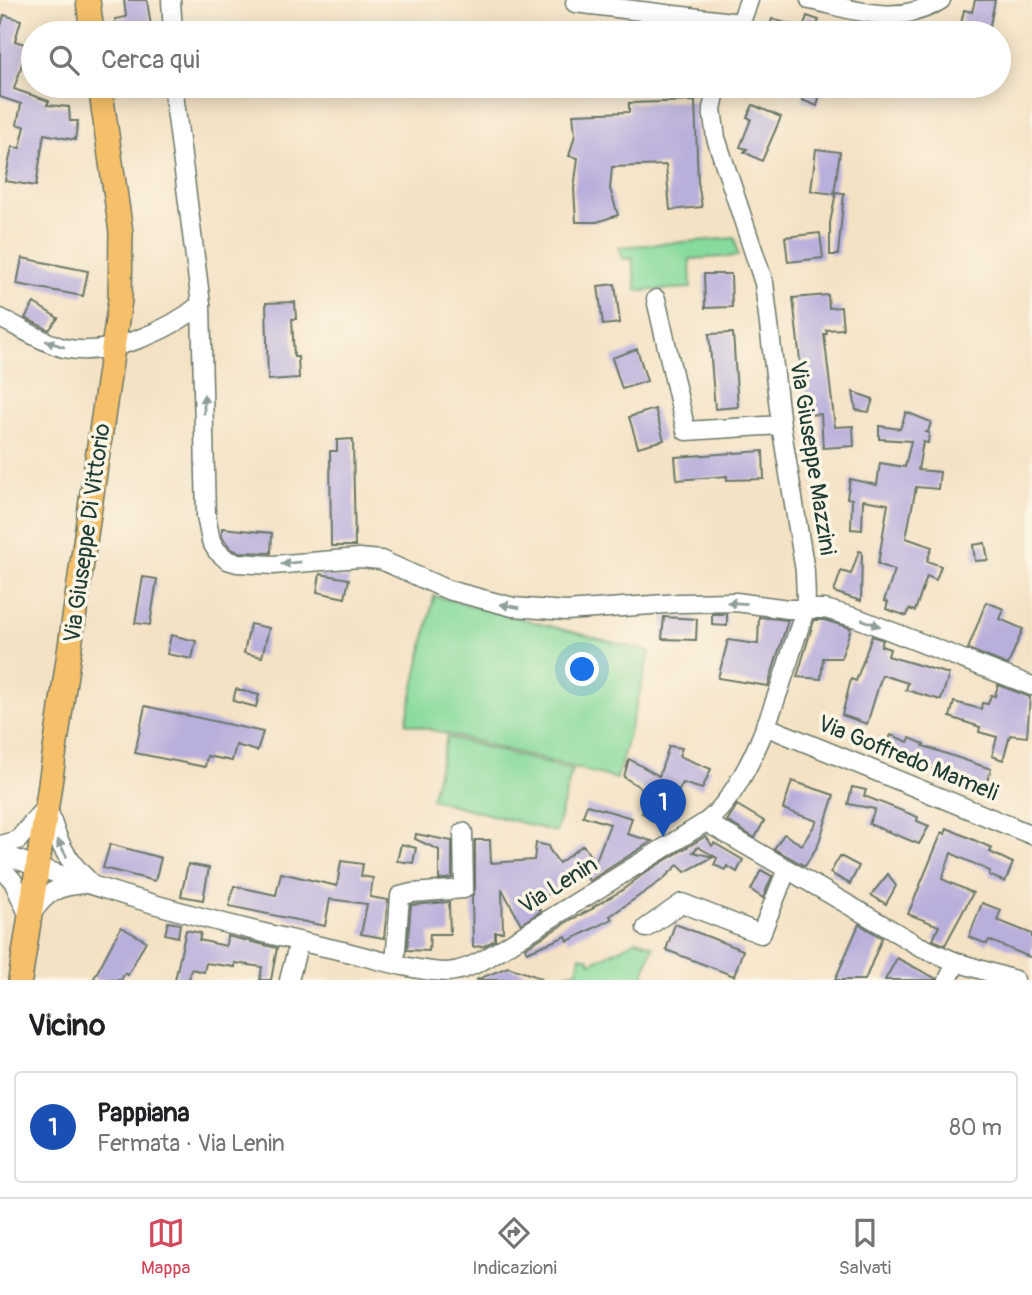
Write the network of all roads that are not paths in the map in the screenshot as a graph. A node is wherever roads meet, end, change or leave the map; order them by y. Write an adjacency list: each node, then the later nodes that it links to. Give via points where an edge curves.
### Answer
1 (88, 0): 7 (main road)
2 (171, 0): 8 (street)
3 (749, 0): 10 (street)
4 (810, 0): 5 (street, via 891,15 918,12)
5 (941, 0)
6 (575, 3): 9 (street)
7 (91, 21)
8 (172, 21)
9 (692, 21)
10 (741, 21)
11 (102, 98): 17 (main road, Via Giuseppe Di Vittorio, via 121,232)
12 (175, 98): 15 (street)
13 (714, 98): 18 (street, Via Giuseppe Mazzini, via 716,138 764,283)
14 (656, 299): 18 (street, via 686,431)
15 (201, 304): 17 (street, via 165,329); 19 (street, one-way to 15, via 736,602 566,611 513,607 449,590 381,560 253,565 227,560 211,541 206,516)
16 (0, 318): 17 (street, one-way to 16, via 67,348)
17 (115, 346): 22 (main road, Via Giuseppe Di Vittorio)
18 (781, 425): 19 (street, Via Giuseppe Mazzini, via 805,571)
19 (805, 608): 20 (street, one-way to 20, via 825,608 857,618); 21 (street, Via Giuseppe Mazzini)
20 (1032, 687)
21 (765, 726): 23 (street, Via Giuseppe Mazzini, via 730,797); 25 (street, Via Goffredo Mameli)
22 (47, 805): 26 (street, via 18,839); 29 (main road, Via Giuseppe Di Vittorio); 31 (street, Via Lenin, one-way to 22, via 61,848)
23 (706, 822): 30 (street); 37 (street, Via Lenin)
24 (463, 832): 36 (street, via 464,889 400,896)
25 (1032, 835)
26 (0, 845)
27 (0, 853): 29 (street, Via Lenin)
28 (0, 866): 32 (street, via 13,881)
29 (36, 867): 31 (street, Via Lenin); 32 (main road, Via Giuseppe Di Vittorio)
30 (787, 869): 33 (street, via 761,934 682,903); 35 (street, via 919,946)
31 (92, 884): 32 (street, Via Lenin, via 48,893); 34 (street, Via Lenin, via 186,914)
32 (29, 916): 38 (main road, Via Giuseppe Di Vittorio)
33 (646, 928)
34 (299, 942): 36 (street, Via Lenin); 39 (street)
35 (956, 962): 40 (street); 41 (street)
36 (395, 963): 37 (street, Via Lenin)
37 (458, 975)
38 (20, 980)
39 (289, 980)
40 (948, 980)
41 (1015, 980)

